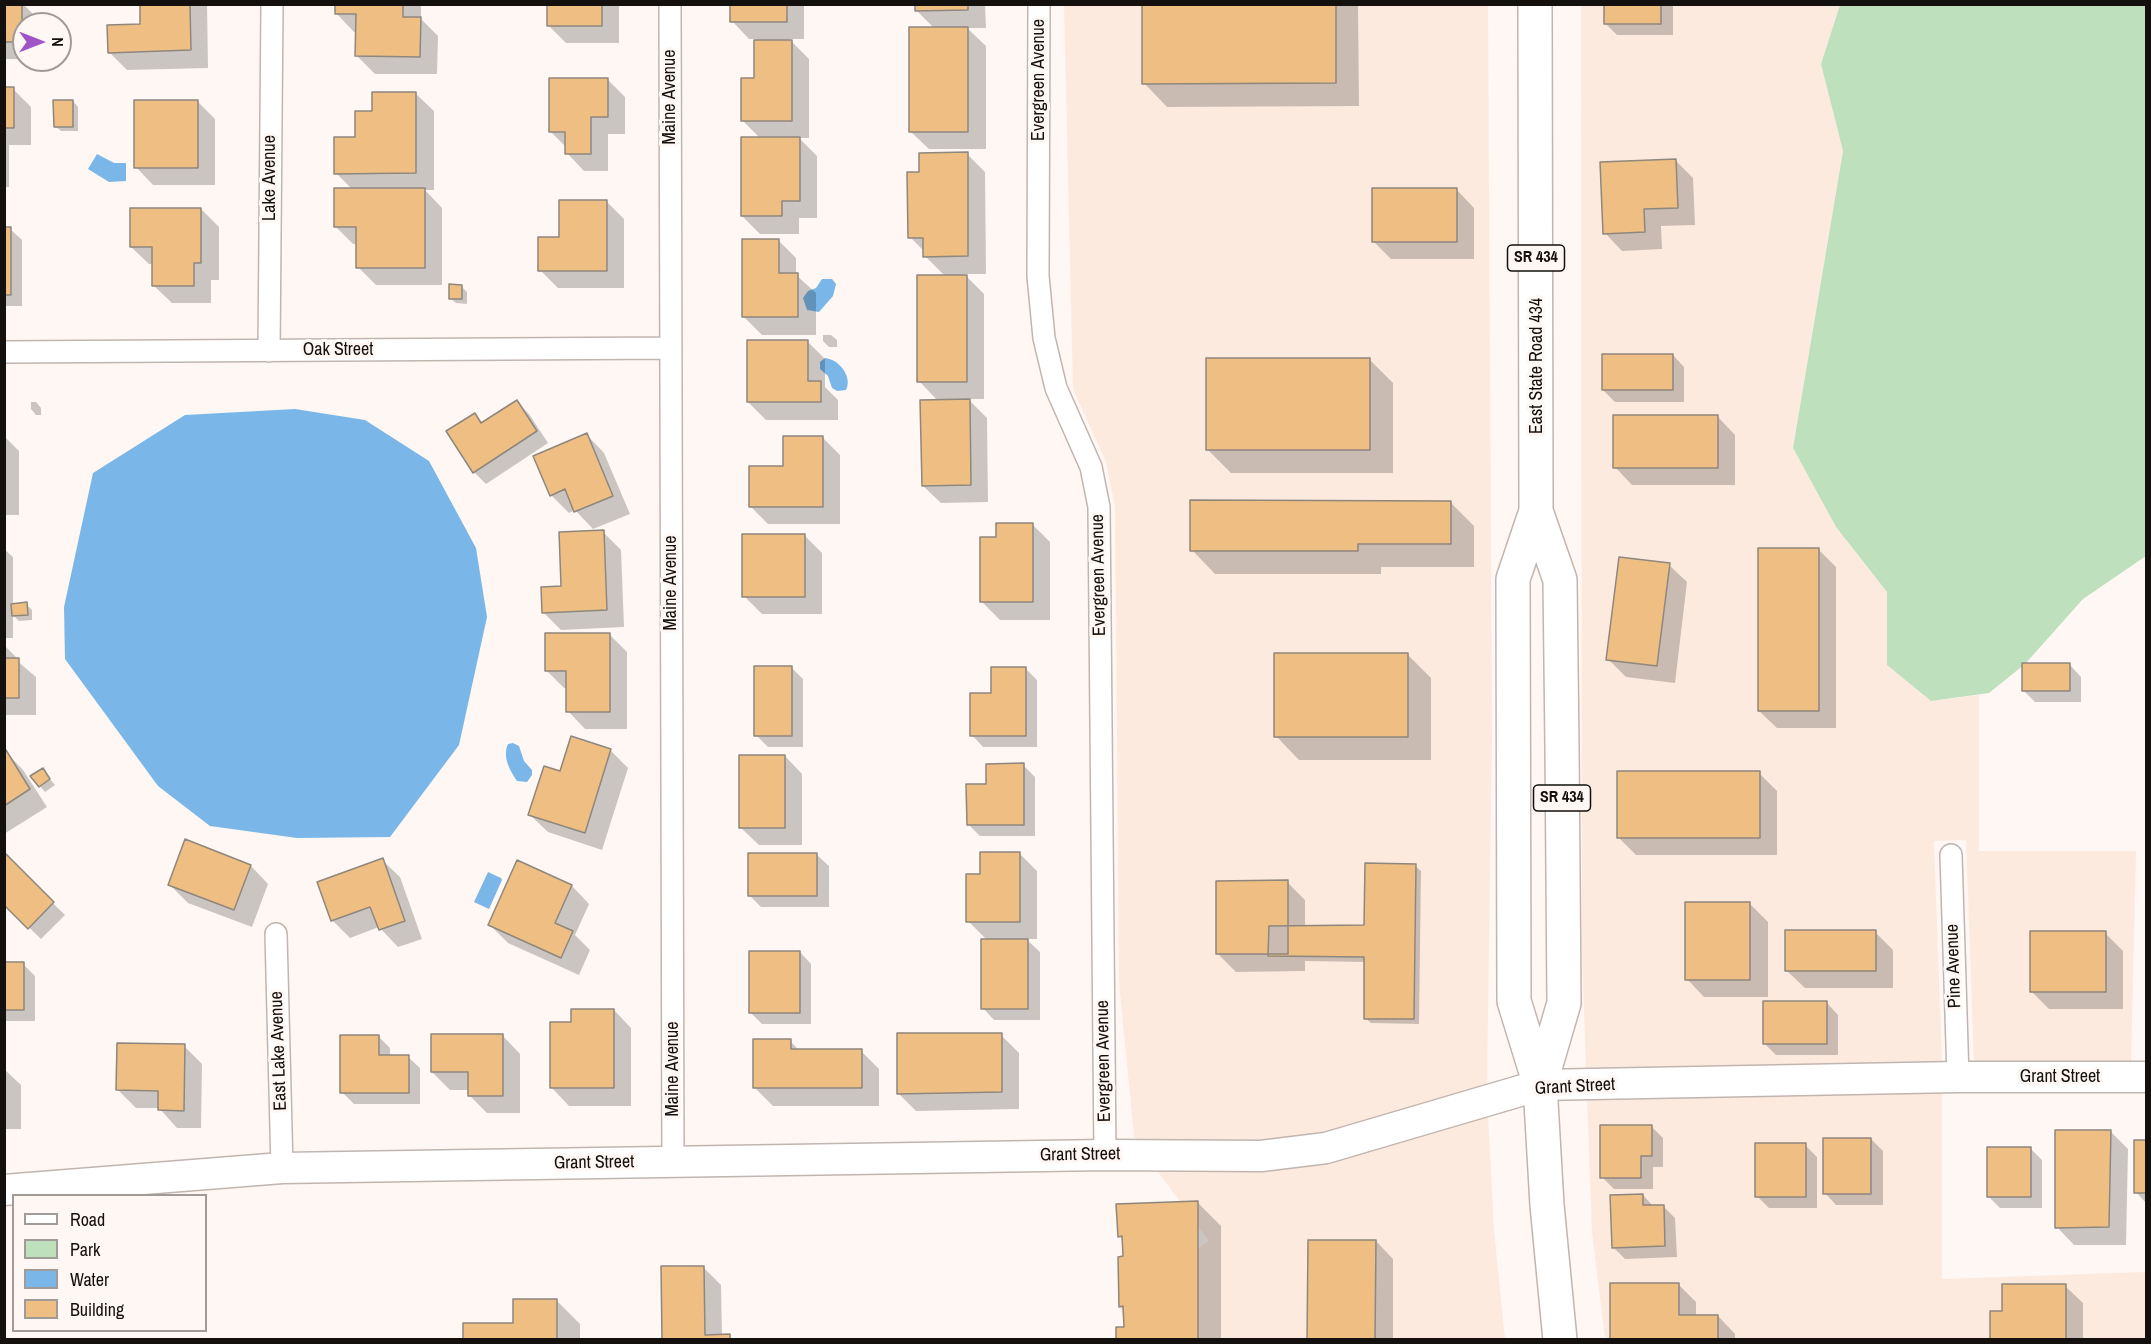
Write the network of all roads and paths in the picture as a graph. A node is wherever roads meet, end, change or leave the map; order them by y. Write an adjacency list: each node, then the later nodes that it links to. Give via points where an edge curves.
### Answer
1 (272, 4): 6 (street, Lake Avenue)
2 (670, 4): 5 (street, Maine Avenue)
3 (1040, 4): 14 (street, Evergreen Avenue, via 1038,276 1044,338 1056,388 1091,467 1099,507)
4 (1535, 4): 8 (main road, East State Road 434 / SR 434)
5 (671, 348): 6 (street, Oak Street); 15 (street, Maine Avenue)
6 (269, 351): 7 (street, Oak Street)
7 (4, 352)
8 (1536, 512): 13 (main road, SR 434, via 1560,580 1564,1003); 13 (main road, SR 434, via 1513,579 1514,1001)
9 (1951, 855): 11 (street, Pine Avenue)
10 (276, 934): 16 (street, East Lake Avenue)
11 (1958, 1077): 12 (street, Grant Street); 13 (street, Grant Street)
12 (2146, 1077)
13 (1540, 1085): 14 (street, Grant Street, via 1326,1148 1261,1156); 18 (main road, SR 434)
14 (1105, 1155): 15 (street, Grant Street)
15 (673, 1162): 16 (street, Grant Street)
16 (282, 1168): 17 (street, Grant Street)
17 (4, 1190)
18 (1560, 1340)

